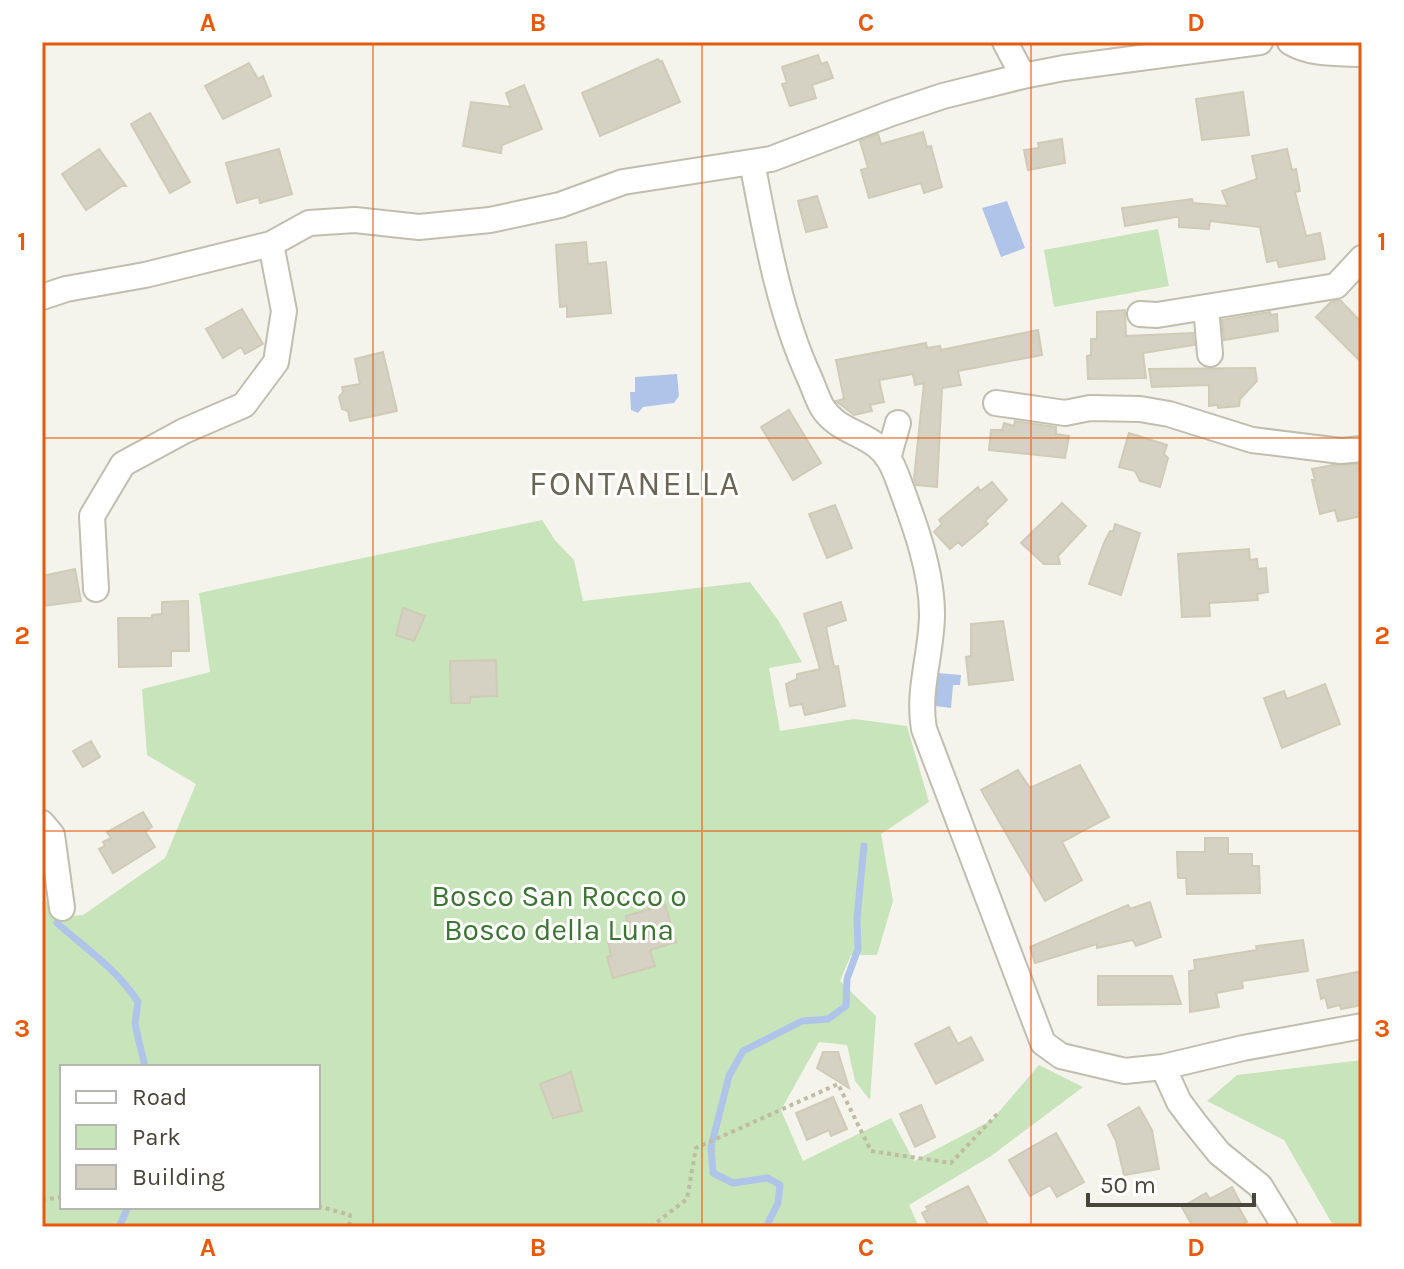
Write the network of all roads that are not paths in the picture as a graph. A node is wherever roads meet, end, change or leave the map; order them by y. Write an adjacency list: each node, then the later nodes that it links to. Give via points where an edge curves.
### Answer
1 (1005, 42): 5 (street)
2 (1260, 42): 5 (street)
3 (1290, 42): 4 (street, via 1321,53)
4 (1362, 54)
5 (1023, 76): 6 (street, via 943,96)
6 (752, 162): 7 (street, via 623,182 560,205 490,220 419,227 355,220 309,223); 16 (street, via 794,340 823,408)
7 (271, 244): 9 (street); 17 (street, via 284,311 276,362 244,405 123,464 92,516)
8 (1362, 258): 10 (street, via 1336,286)
9 (42, 297)
10 (1206, 307): 11 (street); 12 (street)
11 (1140, 314)
12 (1210, 354)
13 (996, 403): 15 (street, via 1065,413 1140,409 1252,440)
14 (898, 423): 16 (street)
15 (1362, 449)
16 (889, 455): 21 (street, via 928,578 932,613 921,711 924,729 1043,1043 1061,1056 1125,1071)
17 (96, 589)
18 (42, 823): 19 (street, via 52,835)
19 (62, 908)
20 (1362, 1026): 21 (street)
21 (1163, 1067): 22 (street, via 1194,1122 1219,1153 1260,1186)
22 (1285, 1227)

